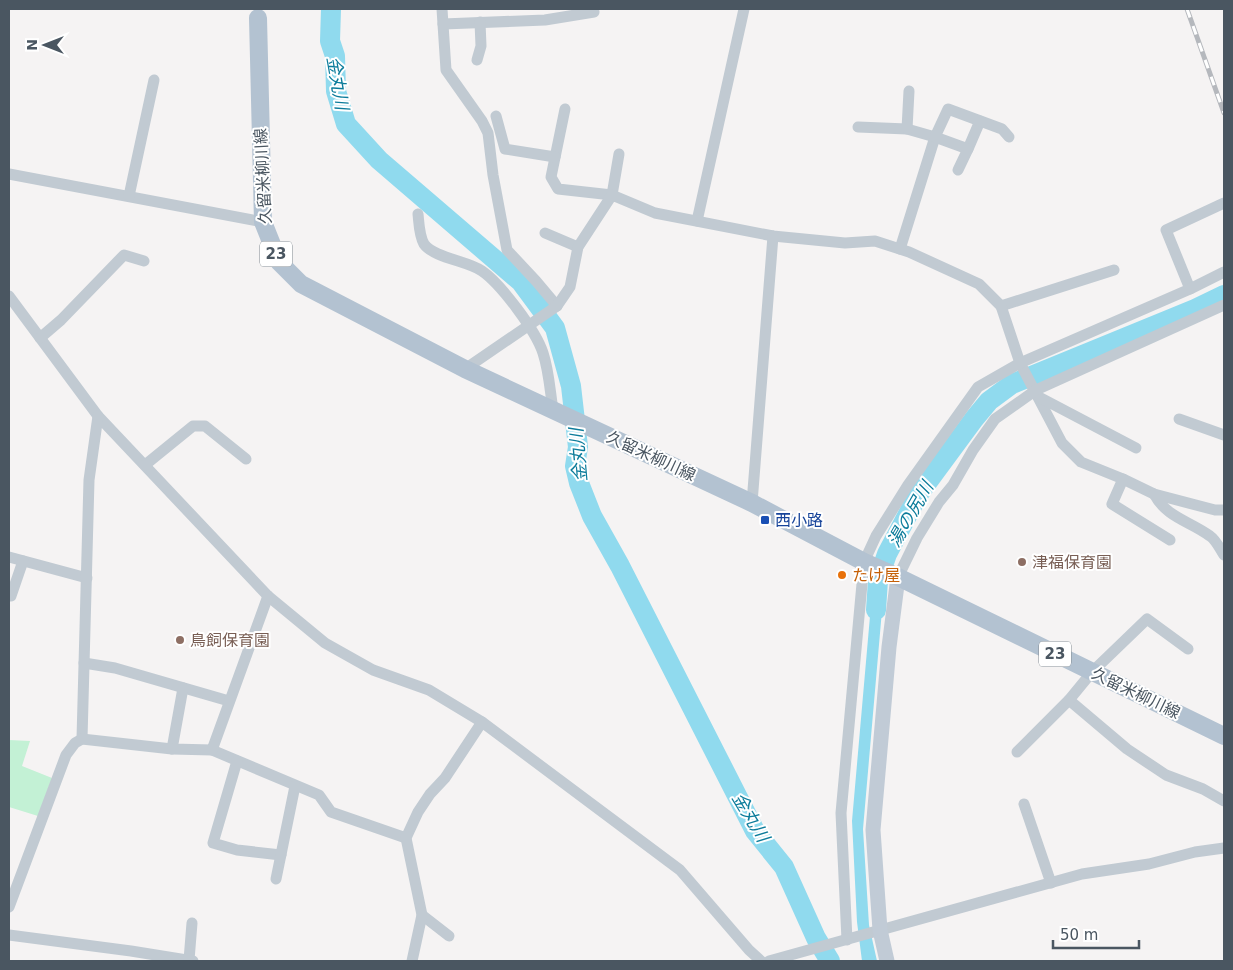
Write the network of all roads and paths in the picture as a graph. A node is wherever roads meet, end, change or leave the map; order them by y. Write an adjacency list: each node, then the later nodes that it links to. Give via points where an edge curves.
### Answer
1 (442, 9): 6 (street)
2 (744, 9): 26 (street)
3 (594, 12): 5 (street, via 545,20)
4 (258, 18): 27 (main road, 久留米柳川線 / 23)
5 (480, 22): 6 (street); 7 (street, via 481,46)
6 (443, 24): 38 (street, via 446,70 488,133 506,250)
7 (477, 60)
8 (154, 80): 23 (street)
9 (909, 91): 14 (street)
10 (565, 109): 19 (street)
11 (496, 116): 19 (street, via 505,149)
12 (980, 121): 15 (street, via 948,109); 16 (street, via 1002,129); 17 (street)
13 (858, 127): 14 (street)
14 (906, 129): 15 (street)
15 (934, 137): 17 (street); 31 (street)
16 (1009, 137)
17 (968, 149): 20 (street)
18 (619, 154): 22 (street)
19 (555, 157): 22 (street, via 551,177 558,190)
20 (958, 170)
21 (9, 174): 23 (street)
22 (612, 195): 26 (street, via 655,213); 30 (street)
23 (129, 196): 27 (street)
24 (1224, 203): 35 (street, via 1166,230)
25 (418, 214): 40 (street, via 425,244 436,252 482,271)
26 (697, 221): 29 (street)
27 (263, 222): 43 (main road, 久留米柳川線 / 23, via 279,262 301,284)
28 (545, 233): 30 (street)
29 (773, 236): 31 (street, via 846,243 875,241); 54 (street)
30 (578, 247): 38 (street, via 570,287)
31 (900, 249): 39 (street, via 979,284)
32 (144, 261): 41 (street, via 124,256)
33 (1114, 270): 39 (street)
34 (1224, 272): 35 (street)
35 (1190, 289): 42 (street)
36 (9, 296): 41 (street)
37 (1224, 305): 44 (street)
38 (557, 306): 40 (street)
39 (1002, 306): 42 (street)
40 (529, 326): 43 (street); 45 (street, via 543,352)
41 (40, 338): 46 (street)
42 (1020, 363): 44 (street); 60 (street, via 978,387 908,485 876,536)
43 (465, 370): 45 (main road, 久留米柳川線 / 23)
44 (1038, 393): 49 (street); 52 (street, via 1062,443 1081,462); 61 (street, via 995,419)
45 (552, 409): 54 (main road, 久留米柳川線 / 23)
46 (98, 416): 51 (street); 62 (street, via 90,480)
47 (1178, 418): 48 (street)
48 (1224, 435)
49 (1136, 448)
50 (246, 459): 51 (street, via 205,426 194,426)
51 (145, 465): 64 (street)
52 (1123, 479): 53 (street); 56 (street, via 1112,504)
53 (1154, 494): 55 (street); 57 (street, via 1159,504 1181,520 1212,536)
54 (752, 503): 60 (main road, 久留米柳川線 / 23)
55 (1224, 510)
56 (1170, 540)
57 (1224, 555)
58 (9, 557): 59 (street)
59 (23, 561): 62 (street); 63 (street)
60 (865, 563): 61 (main road, 久留米柳川線 / 23); 92 (street, via 841,813)
61 (892, 574): 67 (main road, 久留米柳川線 / 23); 89 (street, via 873,830)
62 (87, 578): 66 (street)
63 (9, 596)
64 (268, 596): 70 (street); 71 (street, via 325,643 373,670 429,690)
65 (1188, 649): 67 (street, via 1147,619)
66 (84, 663): 68 (street, via 115,668); 73 (street)
67 (1092, 672): 69 (street); 72 (main road, 久留米柳川線 / 23)
68 (183, 688): 70 (street); 74 (street)
69 (1069, 700): 76 (street); 79 (street, via 1127,749 1166,775)
70 (229, 701): 75 (street)
71 (482, 722): 81 (street, via 418,812); 97 (street, via 680,870)
72 (1224, 736)
73 (82, 739): 74 (street); 86 (street, via 66,754)
74 (172, 750): 75 (street)
75 (212, 750): 77 (street)
76 (1017, 752)
77 (237, 761): 78 (street); 83 (street, via 212,842 237,850)
78 (295, 786): 81 (street, via 319,795 331,812); 83 (street)
79 (1224, 801)
80 (1024, 804): 85 (street)
81 (406, 838): 87 (street)
82 (1224, 848): 85 (street, via 1082,874)
83 (281, 855): 84 (street)
84 (276, 879)
85 (1051, 883): 89 (street)
86 (9, 907)
87 (422, 915): 91 (street); 96 (street)
88 (192, 923): 95 (street)
89 (876, 931): 92 (street); 99 (street)
90 (9, 936): 93 (street)
91 (449, 936)
92 (852, 938): 94 (street, via 813,950)
93 (129, 956): 95 (street)
94 (799, 958): 98 (street)
95 (191, 961)
96 (412, 961)
97 (760, 961)
98 (769, 961)
99 (887, 961)

